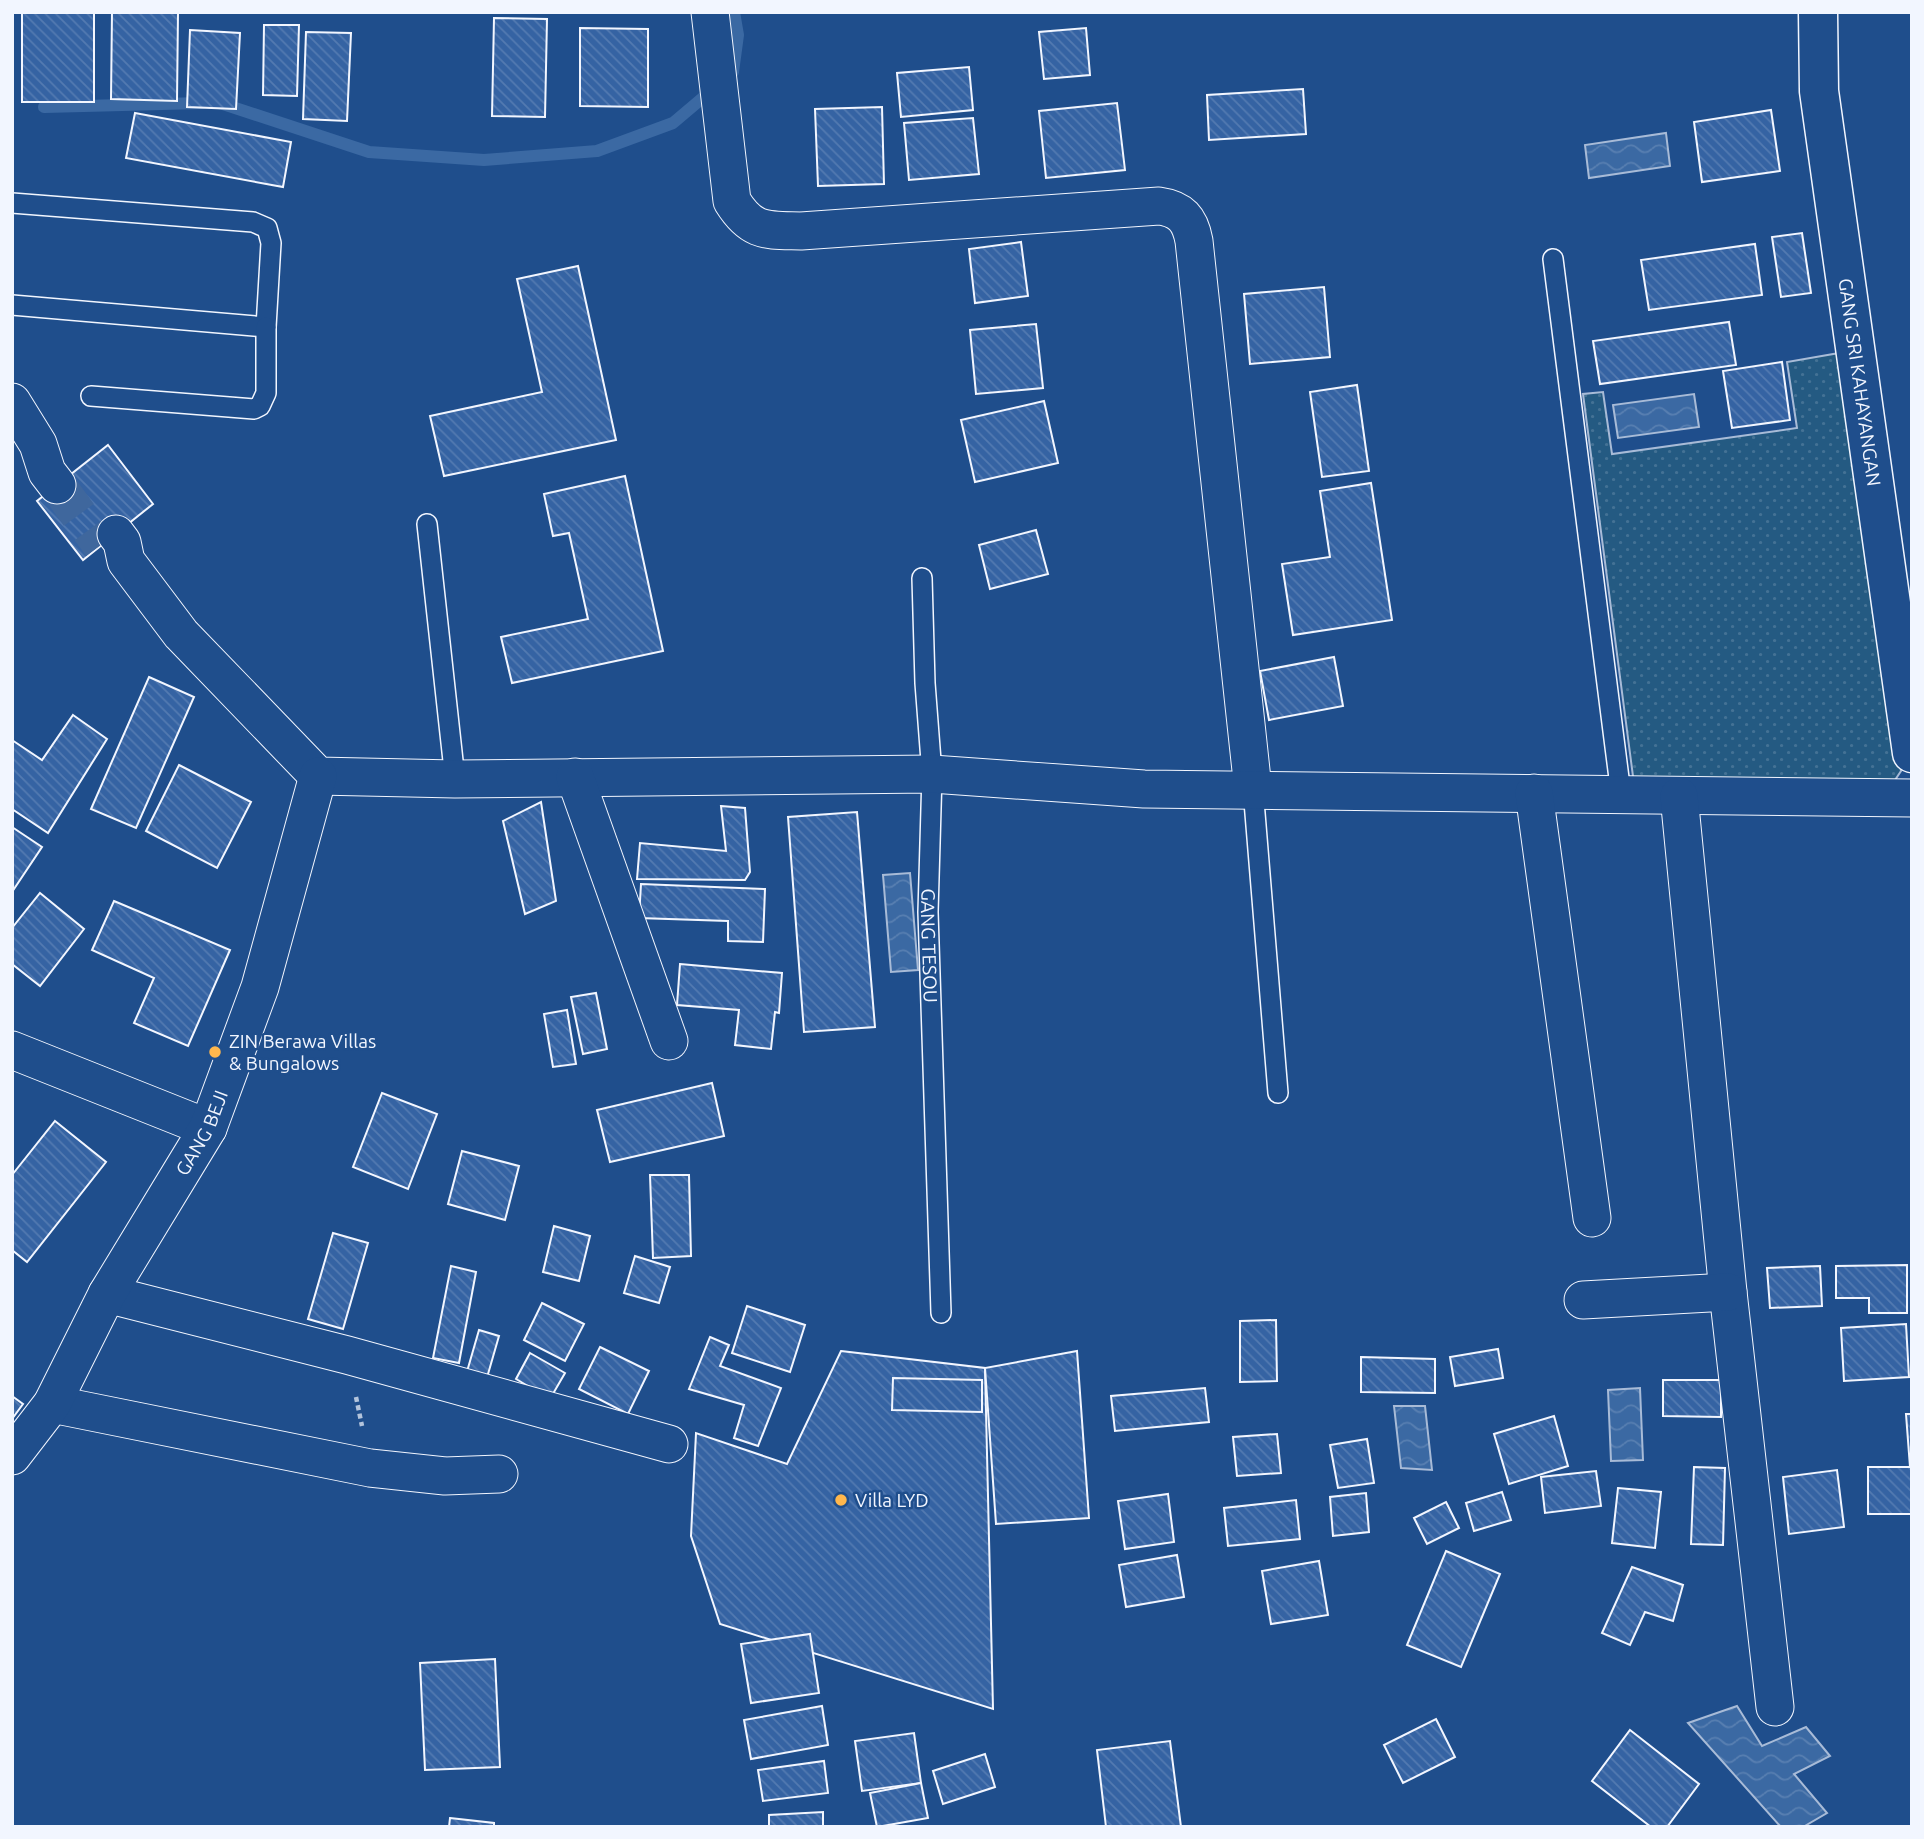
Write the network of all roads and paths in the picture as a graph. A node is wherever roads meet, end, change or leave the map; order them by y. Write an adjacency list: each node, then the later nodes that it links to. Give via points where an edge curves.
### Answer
1 (710, 12): 18 (street, via 732,201 747,223 758,228 801,231 1159,206 1185,215 1194,241)
2 (1818, 12): 13 (street, GANG SRI KAHAYANGAN, via 1819,91)
3 (12, 203): 6 (lane, via 262,223 271,243)
4 (1553, 259): 20 (lane)
5 (12, 305): 6 (lane)
6 (266, 327): 7 (lane, via 266,393 254,409)
7 (91, 396)
8 (12, 402): 9 (street, via 38,444 58,457)
9 (64, 479)
10 (427, 524): 17 (lane)
11 (115, 547): 15 (street, via 181,634)
12 (922, 578): 14 (lane, GANG TESOU)
13 (1912, 752)
14 (932, 774): 16 (street); 18 (street, via 1144,789); 31 (lane, GANG TESOU, via 928,912)
15 (318, 776): 17 (street); 26 (street, GANG BEJI, via 260,987)
16 (575, 777): 17 (street); 23 (street)
17 (455, 779)
18 (1253, 789): 19 (street); 25 (lane)
19 (1534, 793): 20 (street); 27 (street)
20 (1621, 794): 21 (street)
21 (1679, 796): 22 (street); 28 (street)
22 (1912, 799)
23 (669, 1041)
24 (12, 1050): 26 (street)
25 (1278, 1093)
26 (208, 1128): 29 (street, GANG BEJI)
27 (1592, 1218)
28 (1728, 1292): 30 (street); 38 (street)
29 (107, 1294): 32 (street); 33 (street, GANG BEJI)
30 (1583, 1300)
31 (941, 1313)
32 (347, 1354): 34 (street); 36 (path)
33 (52, 1404): 35 (street, GANG BEJI); 36 (street)
34 (669, 1444)
35 (12, 1456)
36 (370, 1468): 37 (street, via 445,1476)
37 (499, 1474)
38 (1775, 1707)

